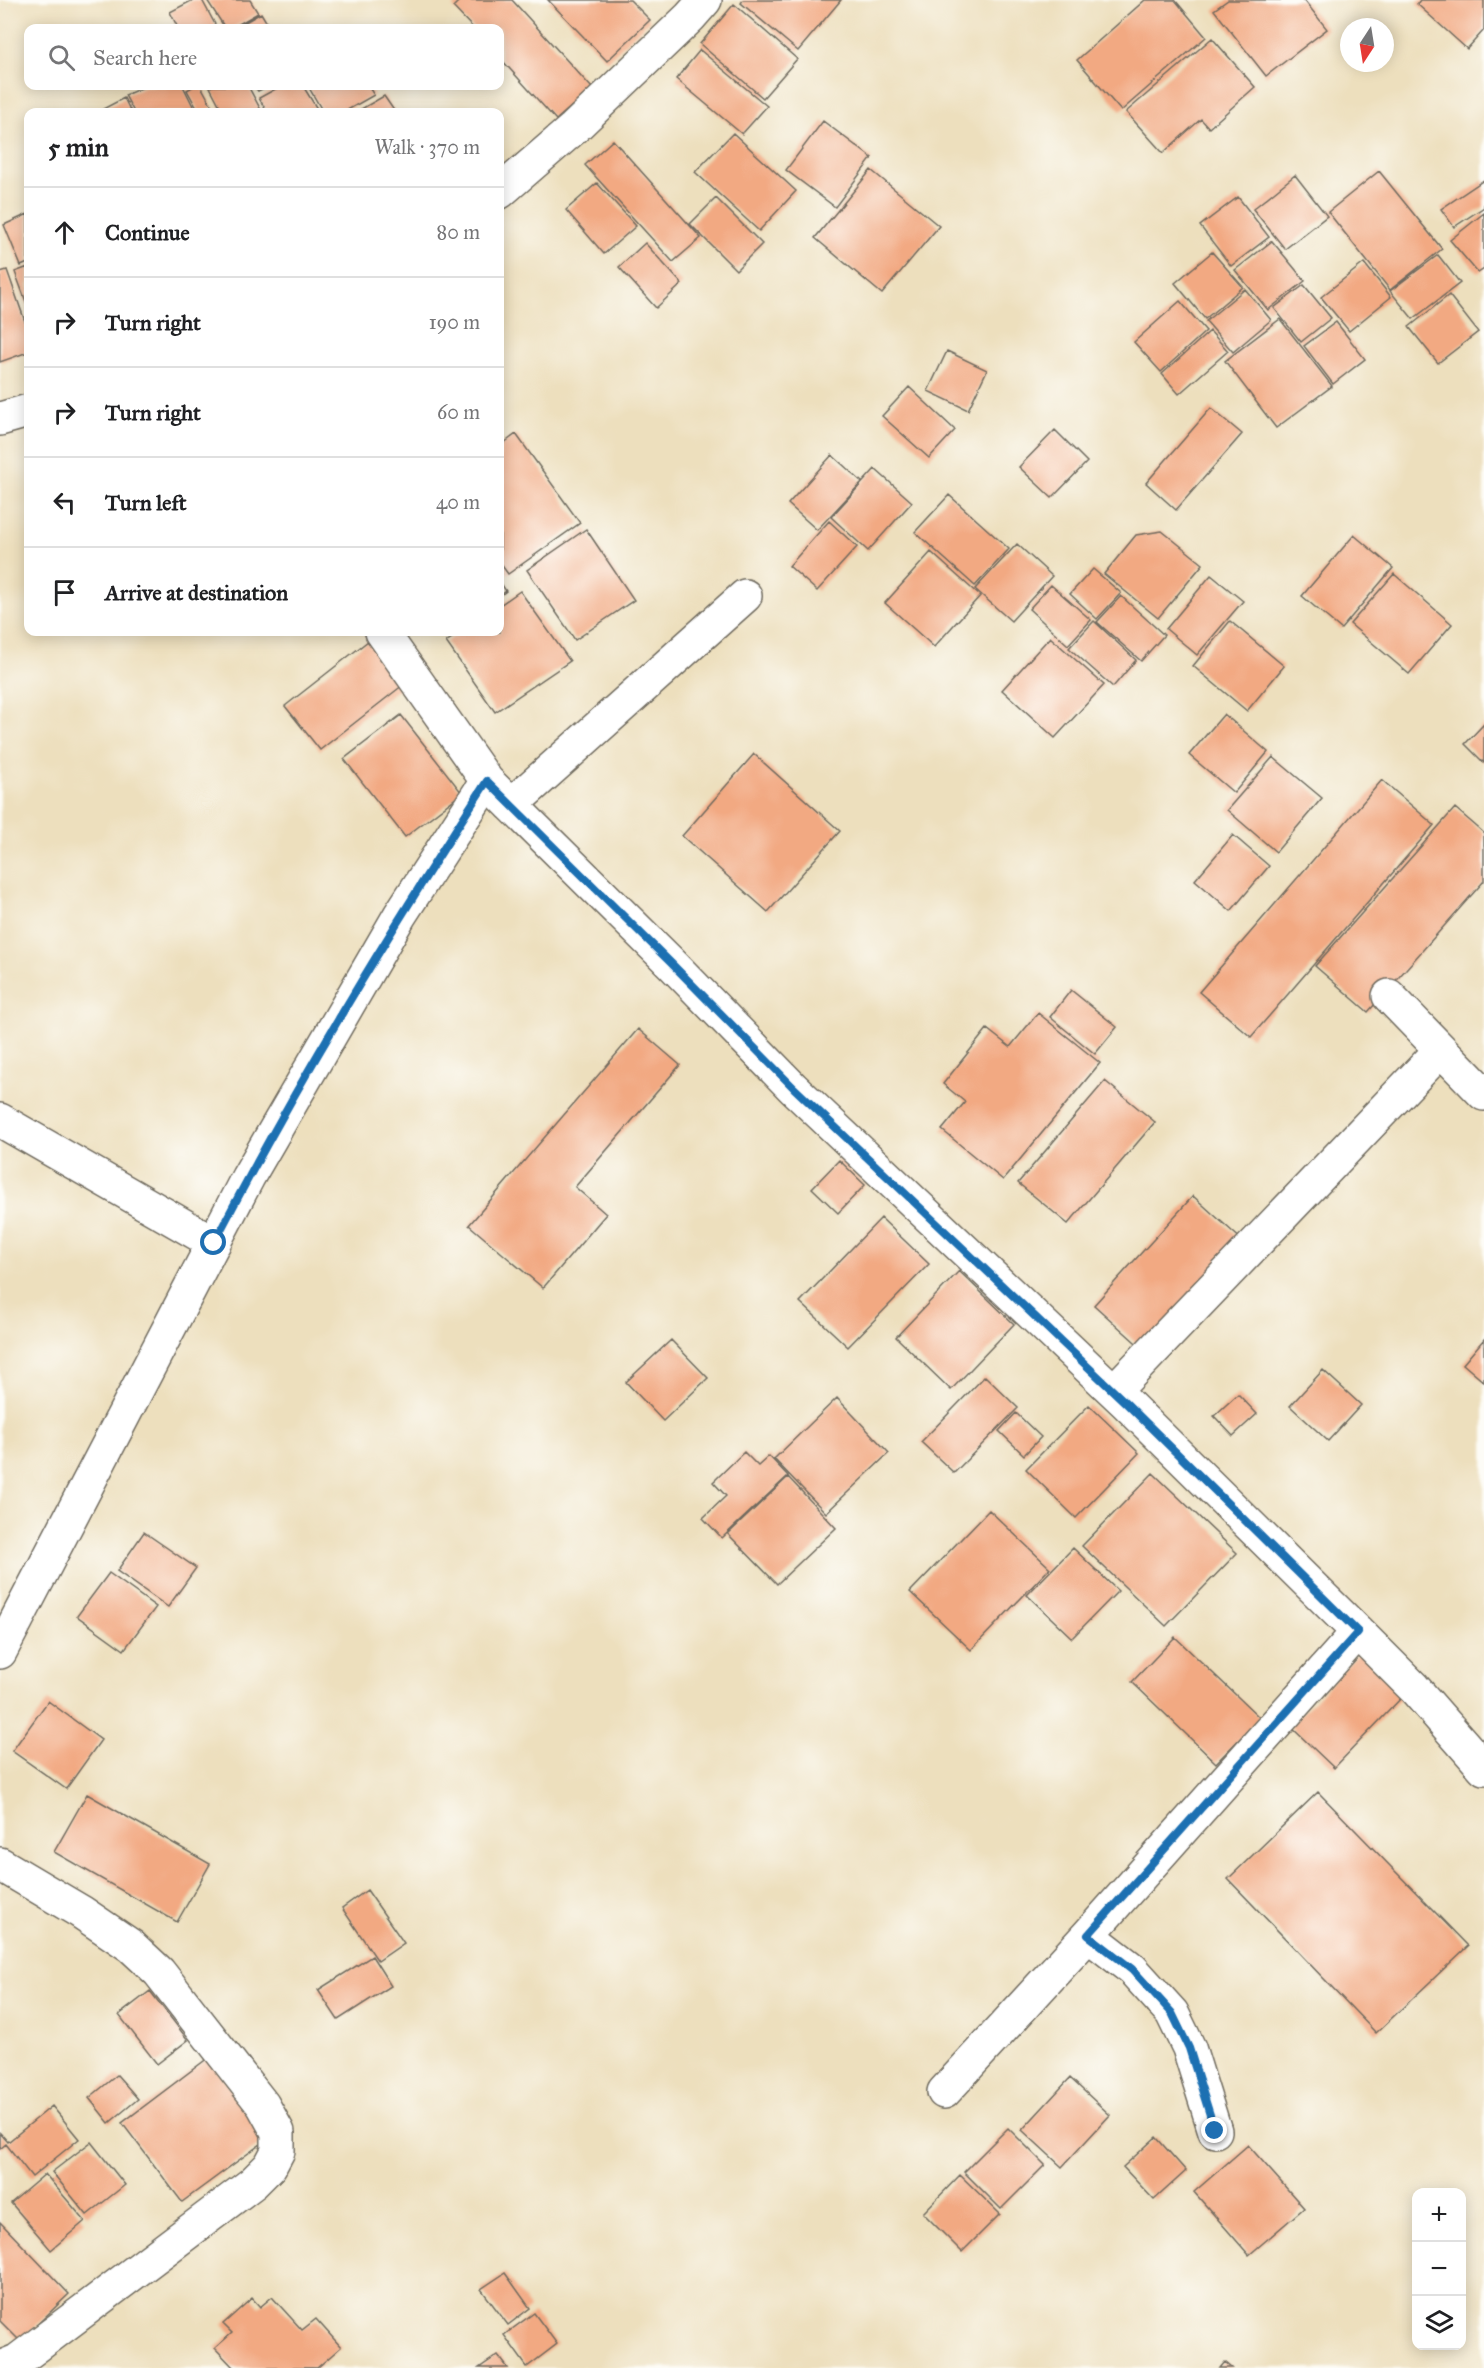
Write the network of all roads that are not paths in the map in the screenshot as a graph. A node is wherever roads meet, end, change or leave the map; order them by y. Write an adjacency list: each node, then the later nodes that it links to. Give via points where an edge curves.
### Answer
1 (705, 0): 2 (street, via 574,128)
2 (504, 189)
3 (24, 412): 4 (street)
4 (0, 419)
5 (745, 596): 8 (street)
6 (385, 636): 7 (street)
7 (487, 781): 8 (street); 13 (street, via 400,915)
8 (511, 805): 14 (street, via 794,1088)
9 (1389, 996): 10 (street)
10 (1441, 1050): 11 (street); 14 (street)
11 (1484, 1095)
12 (0, 1120): 13 (street)
13 (214, 1243): 16 (street)
14 (1114, 1391): 15 (street)
15 (1358, 1632): 17 (street, via 1414,1688); 19 (street)
16 (0, 1652)
17 (1484, 1768)
18 (0, 1864): 22 (street, via 81,1912 131,1946 159,1972 263,2105 279,2140 270,2166 253,2182 17,2361)
19 (1088, 1935): 20 (street); 21 (street, via 1132,1969 1172,2013 1189,2048)
20 (944, 2092)
21 (1215, 2131)
22 (0, 2368)

